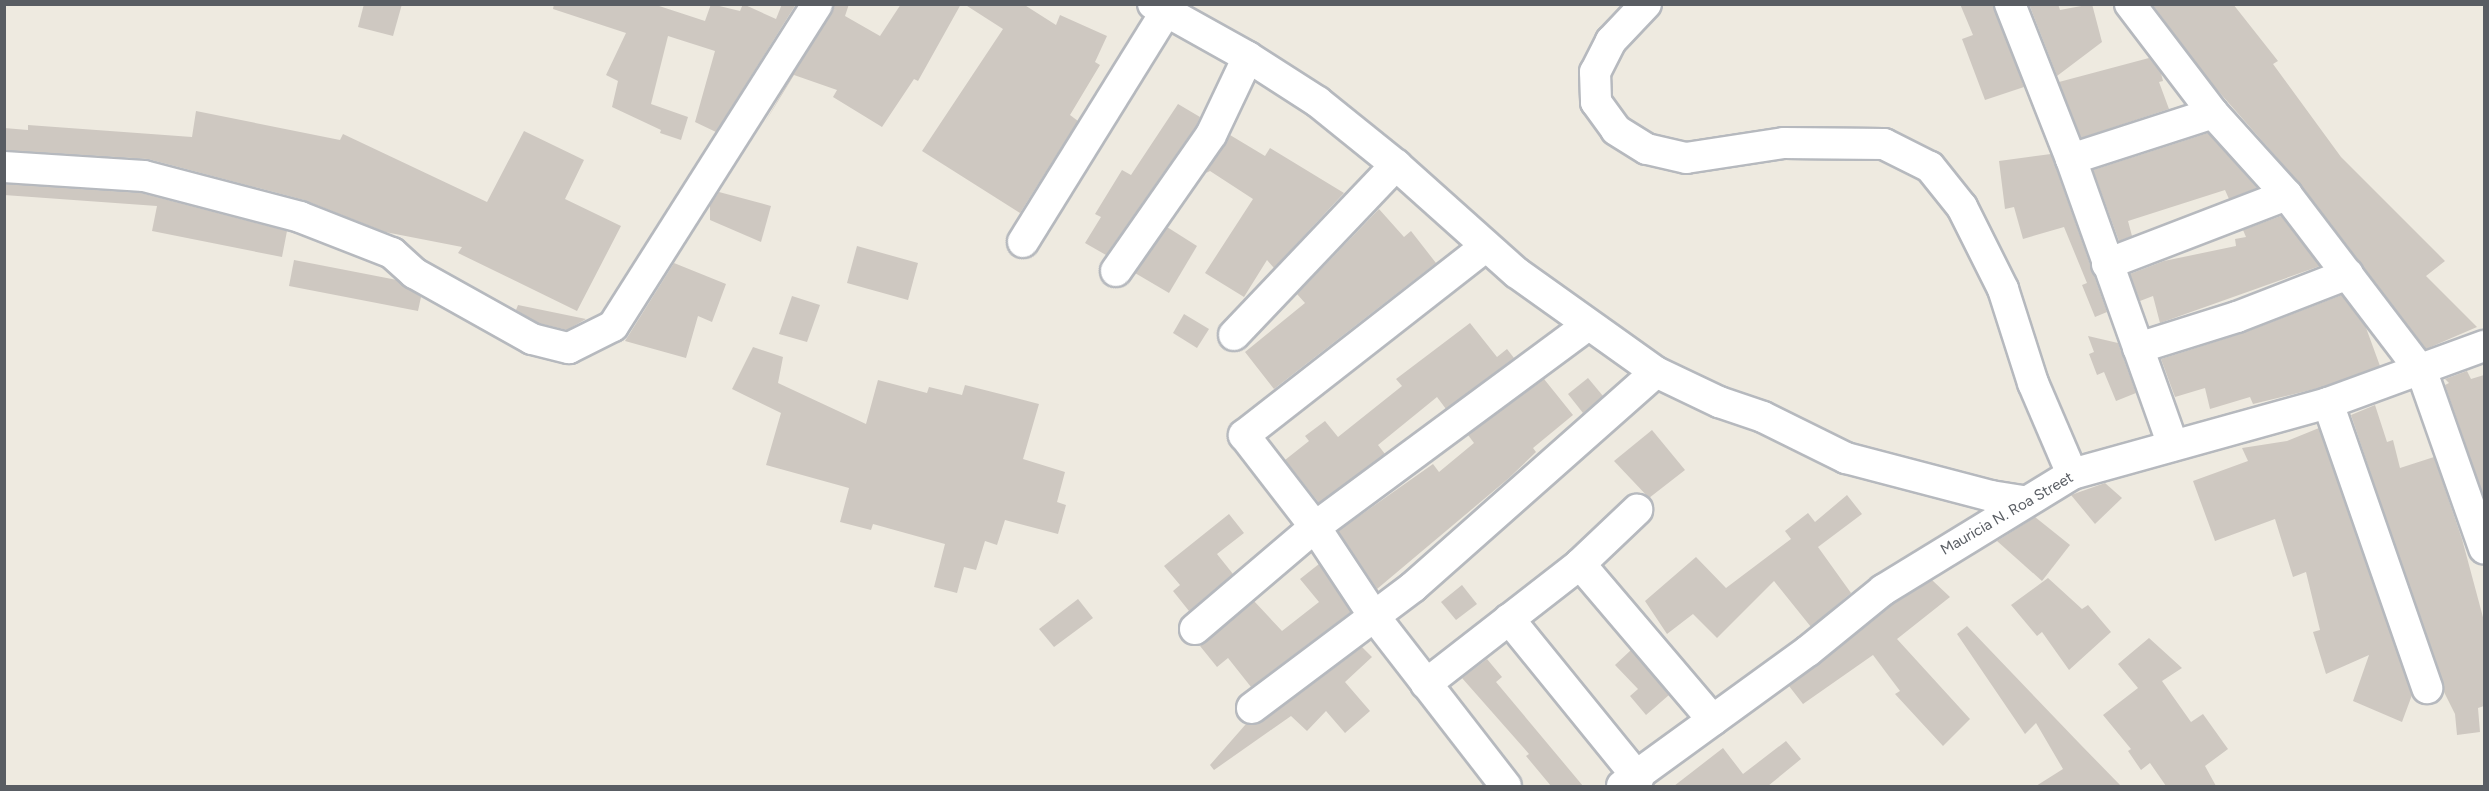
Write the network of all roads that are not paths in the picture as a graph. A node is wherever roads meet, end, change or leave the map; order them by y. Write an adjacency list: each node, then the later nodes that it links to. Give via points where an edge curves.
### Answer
1 (817, 4): 10 (street, via 613,326 569,348 532,339 414,273 392,253 300,217 144,176)
2 (1646, 4): 25 (street, via 1611,41 1595,72 1596,102 1616,130 1647,149 1686,158 1784,143 1884,144 1930,167 1962,207 2003,289 2033,383)
3 (2010, 4): 8 (street)
4 (2130, 4): 7 (street)
5 (1160, 7): 6 (street); 12 (street)
6 (1248, 57): 9 (street, via 1318,102); 15 (street, via 1211,135)
7 (2213, 113): 8 (street); 11 (street)
8 (2071, 159): 14 (street)
9 (1396, 165): 13 (street); 18 (street)
10 (4, 167)
11 (2287, 195): 14 (street); 16 (street)
12 (1023, 242)
13 (1485, 247): 17 (street); 28 (street, via 1244,435)
14 (2107, 264): 20 (street)
15 (1116, 272)
16 (2348, 274): 20 (street, via 2237,317); 22 (street)
17 (1587, 326): 21 (street); 28 (street)
18 (1234, 335)
19 (2484, 346): 22 (street, Mauricia N. Roa Street)
20 (2138, 348): 24 (street)
21 (1656, 372): 26 (street, via 1719,402 1763,417 1846,458); 31 (street)
22 (2422, 372): 23 (street, Mauricia N. Roa Street); 29 (street)
23 (2328, 403): 24 (street, Mauricia N. Roa Street); 35 (street)
24 (2173, 446): 25 (street, Mauricia N. Roa Street)
25 (2072, 474): 26 (street, Mauricia N. Roa Street)
26 (2024, 501): 37 (street, Mauricia N. Roa Street, via 1883,590)
27 (1637, 510): 30 (street)
28 (1315, 527): 31 (street); 33 (street)
29 (2484, 548)
30 (1580, 564): 32 (street); 37 (street)
31 (1374, 616): 34 (street); 36 (street)
32 (1509, 619): 34 (street); 38 (street)
33 (1196, 628)
34 (1426, 684): 39 (street)
35 (2427, 688)
36 (1252, 708)
37 (1713, 720): 38 (street, Mauricia N. Roa Street)
38 (1630, 782)
39 (1506, 786)

